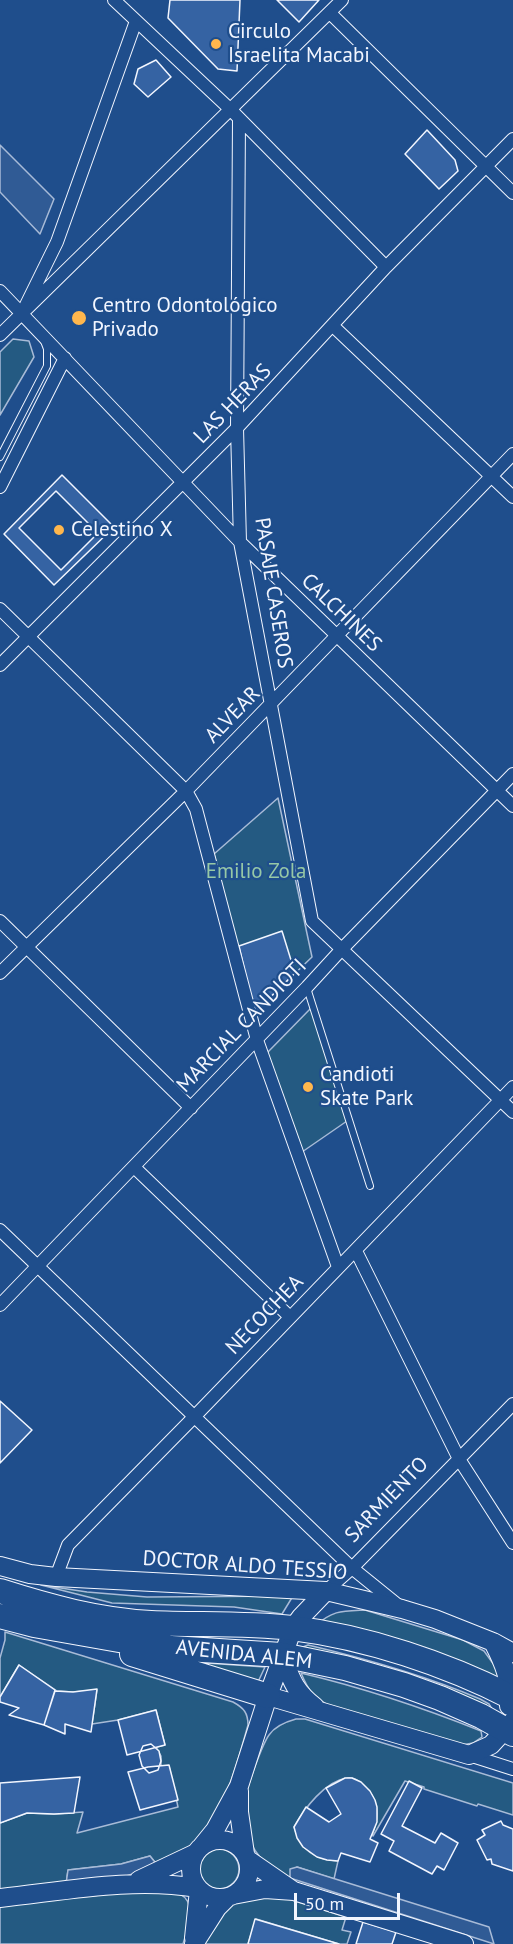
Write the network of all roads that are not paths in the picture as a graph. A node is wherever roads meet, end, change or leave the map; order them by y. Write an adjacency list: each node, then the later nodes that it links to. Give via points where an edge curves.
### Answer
1 (114, 0): 4 (street)
2 (342, 0): 3 (street)
3 (330, 13): 5 (street); 7 (street)
4 (136, 21): 5 (street); 11 (street, via 57,242)
5 (235, 115): 9 (street); 11 (street); 16 (street, PASAJE CASEROS)
6 (513, 139): 7 (street, LAS HERAS)
7 (485, 167): 8 (street); 9 (street, LAS HERAS)
8 (513, 193)
9 (386, 267): 12 (street, LAS HERAS)
10 (0, 291): 11 (street, CALCHINES)
11 (22, 312): 13 (street, CALCHINES); 14 (street)
12 (333, 326): 16 (street, LAS HERAS); 19 (street)
13 (39, 330): 15 (street, CALCHINES); 18 (lane, via 46,349 46,366)
14 (0, 335)
15 (65, 358): 20 (street, CALCHINES); 21 (street)
16 (237, 429): 20 (street, LAS HERAS); 23 (street, PASAJE CASEROS)
17 (513, 454): 19 (street, ALVEAR)
18 (0, 457)
19 (492, 476): 22 (street); 25 (street, ALVEAR)
20 (183, 483): 23 (street, CALCHINES); 26 (street, LAS HERAS)
21 (0, 487)
22 (513, 497)
23 (240, 542): 25 (street, CALCHINES); 28 (street, PASAJE CASEROS)
24 (0, 609): 26 (street)
25 (338, 636): 28 (street, ALVEAR); 31 (street, CALCHINES)
26 (29, 637): 27 (street, LAS HERAS); 30 (street)
27 (0, 665)
28 (272, 703): 30 (street, ALVEAR); 35 (street, PASAJE CASEROS, via 312,921)
29 (513, 774): 31 (street, MARCIAL CANDIOTI)
30 (186, 791): 34 (street, ALVEAR); 38 (street, via 196,809)
31 (497, 791): 32 (street, CALCHINES); 35 (street, MARCIAL CANDIOTI)
32 (513, 806)
33 (0, 921): 34 (street)
34 (26, 947): 36 (street, ALVEAR); 41 (street)
35 (341, 950): 37 (street, MARCIAL CANDIOTI); 40 (street, PASAJE CASEROS)
36 (0, 973)
37 (307, 987): 38 (street, MARCIAL CANDIOTI); 44 (lane)
38 (257, 1040): 41 (street, MARCIAL CANDIOTI); 48 (street)
39 (513, 1087): 40 (street, NECOCHEA)
40 (501, 1099): 42 (street, PASAJE CASEROS); 46 (street, NECOCHEA)
41 (191, 1108): 43 (street, MARCIAL CANDIOTI)
42 (513, 1112)
43 (134, 1167): 47 (street, MARCIAL CANDIOTI); 50 (street)
44 (370, 1186)
45 (0, 1230): 47 (street)
46 (356, 1251): 48 (street, NECOCHEA); 53 (street)
47 (38, 1267): 49 (street, MARCIAL CANDIOTI); 52 (street)
48 (338, 1267): 50 (street, NECOCHEA)
49 (0, 1305)
50 (290, 1317): 52 (street, NECOCHEA)
51 (513, 1404): 53 (street, SARMIENTO)
52 (195, 1416): 56 (street); 57 (street, NECOCHEA, via 68,1545)
53 (459, 1459): 54 (street); 56 (street, SARMIENTO)
54 (513, 1543)
55 (0, 1566): 57 (street, DOCTOR ALDO TESSIO)
56 (352, 1568): 59 (street, SARMIENTO); 60 (street)
57 (56, 1577): 59 (street, DOCTOR ALDO TESSIO)
58 (0, 1591): 62 (highway, AVENIDA ALEM, via 53,1608 105,1618)
59 (326, 1591): 60 (street, DOCTOR ALDO TESSIO); 62 (street, SARMIENTO)
60 (402, 1609): 64 (street, DOCTOR ALDO TESSIO)
61 (2, 1617): 63 (highway, AVENIDA ALEM)
62 (293, 1628): 66 (street, SARMIENTO); 68 (highway, AVENIDA ALEM, via 398,1652)
63 (61, 1631): 66 (highway, AVENIDA ALEM, via 171,1648); 67 (highway)
64 (493, 1642): 65 (street, DOCTOR ALDO TESSIO); 68 (street, via 507,1672)
65 (513, 1653)
66 (282, 1654): 67 (street, SARMIENTO); 69 (street, via 296,1689); 70 (highway, AVENIDA ALEM, via 404,1685)
67 (268, 1696): 69 (street); 73 (street, SARMIENTO)
68 (511, 1697): 70 (street)
69 (324, 1714): 71 (street)
70 (510, 1728): 71 (street, via 491,1745)
71 (469, 1755): 72 (street)
72 (513, 1769)
73 (239, 1786): 74 (street, via 215,1830); 75 (street)
74 (199, 1849): 75 (street, via 222,1840 237,1845); 76 (street, via 164,1870); 77 (street, via 191,1869)
75 (246, 1856): 78 (street); 79 (street, via 247,1880)
76 (129, 1884): 77 (street, via 159,1883); 80 (street)
77 (198, 1889): 79 (street, via 215,1898); 81 (street)
78 (294, 1891): 79 (street, via 265,1889); 82 (street)
79 (230, 1896): 81 (street, via 217,1908)
80 (0, 1898)
81 (194, 1944)
82 (464, 1944)

